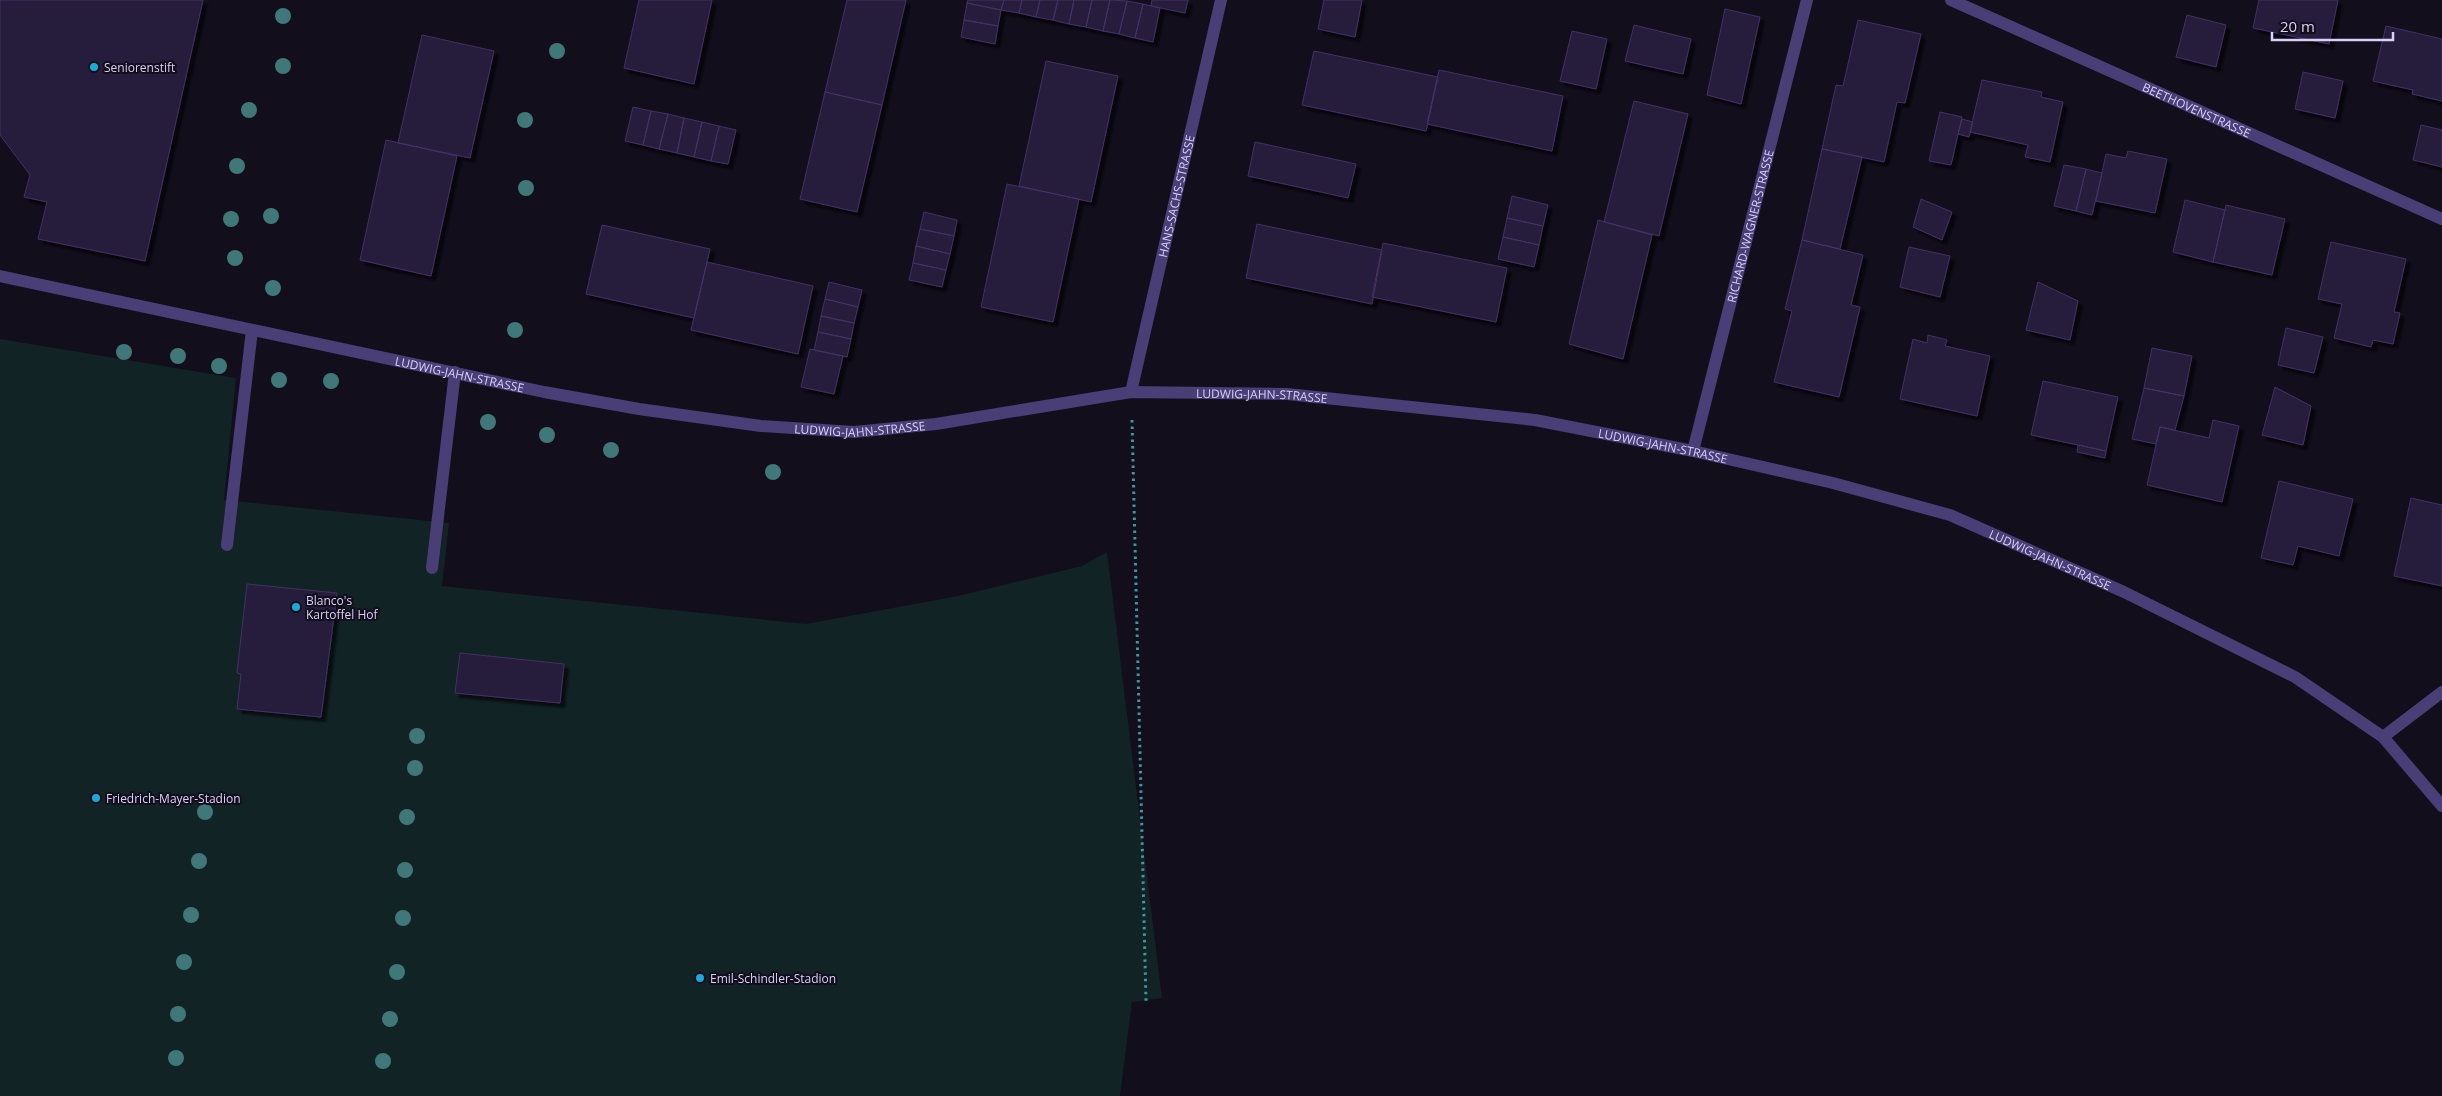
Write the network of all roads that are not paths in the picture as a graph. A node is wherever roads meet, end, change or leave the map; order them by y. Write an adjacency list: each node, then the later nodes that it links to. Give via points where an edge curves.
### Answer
1 (1221, 0): 8 (street, HANS-SACHS-STRASSE)
2 (1807, 0): 9 (street, RICHARD-WAGNER-STRASSE)
3 (1951, 0): 4 (street, BEETHOVENSTRASSE)
4 (2442, 219)
5 (0, 276): 6 (street, LUDWIG-JAHN-STRASSE)
6 (252, 330): 7 (street, LUDWIG-JAHN-STRASSE); 10 (street)
7 (455, 372): 8 (street, LUDWIG-JAHN-STRASSE, via 639,409 761,426 854,432 936,424); 11 (street)
8 (1131, 392): 9 (street, LUDWIG-JAHN-STRASSE, via 1297,395 1535,420)
9 (1693, 451): 13 (street, LUDWIG-JAHN-STRASSE, via 1833,483 1950,515 2124,592 2296,677)
10 (227, 545)
11 (432, 568)
12 (2442, 692): 13 (street)
13 (2383, 737): 14 (street, LUDWIG-JAHN-STRASSE)
14 (2442, 806)

